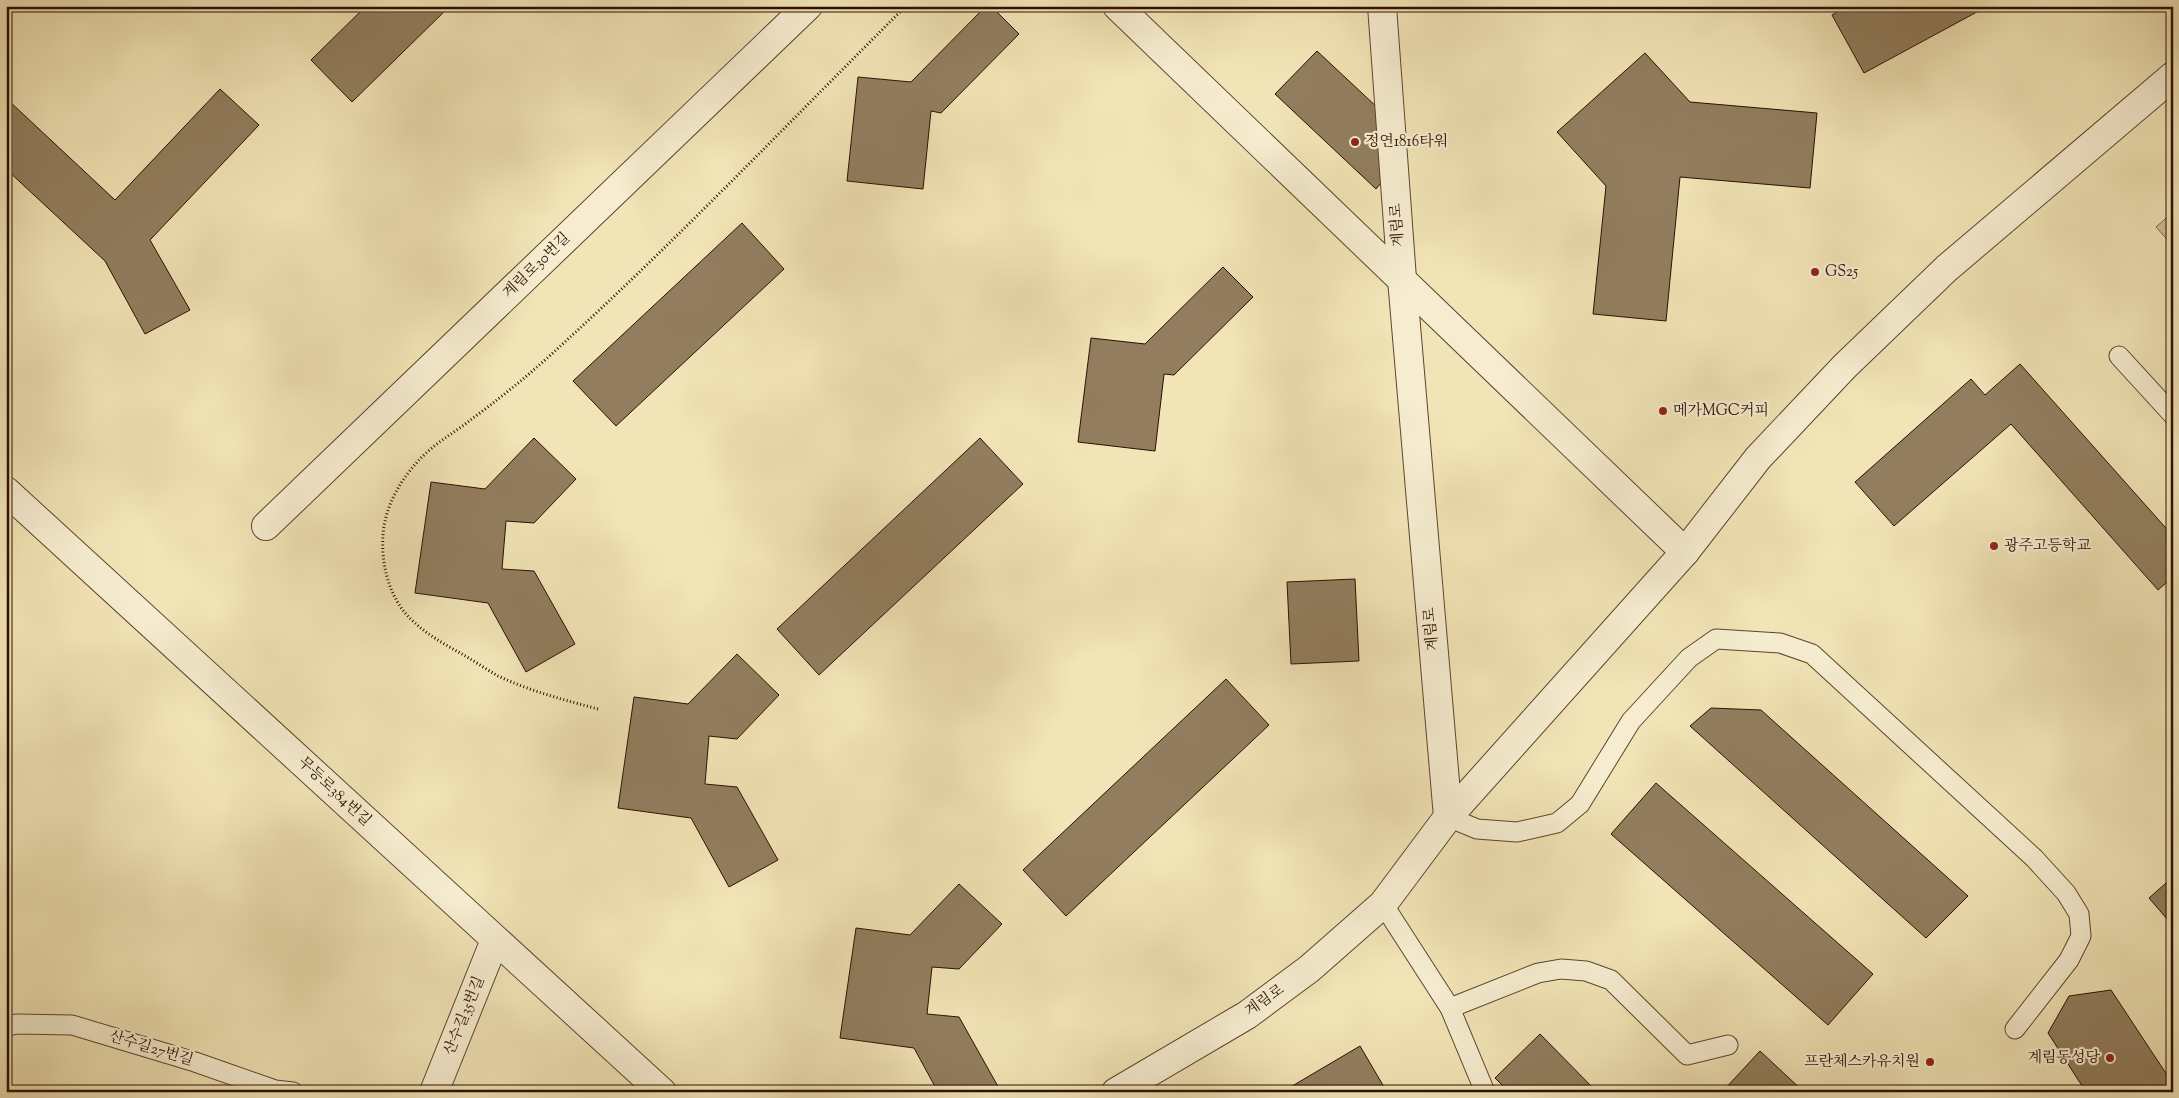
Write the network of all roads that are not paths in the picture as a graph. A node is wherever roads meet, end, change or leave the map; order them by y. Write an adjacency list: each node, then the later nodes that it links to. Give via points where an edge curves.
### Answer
1 (808, 6): 9 (street, 계림로30번길)
2 (1117, 6): 5 (street)
3 (1382, 6): 5 (street, 계림로)
4 (2173, 76): 10 (street, via 1948,268 1845,366 1758,458)
5 (1402, 279): 10 (street); 11 (street, 계림로)
6 (2119, 356): 7 (lane)
7 (2173, 415)
8 (6, 491): 13 (street, 무등로384번길)
9 (266, 526)
10 (1686, 552): 11 (street)
11 (1448, 817): 12 (street, 계림로); 16 (lane, via 1477,830 1518,832 1557,823 1580,804 1631,721 1690,658 1716,639 1780,643 1812,654 2034,858 2066,893 2079,914 2081,936 2069,960)
12 (1383, 904): 14 (lane); 21 (street, 계림로, via 1281,991 1247,1015)
13 (495, 940): 19 (street, 산수길35번길); 20 (street, 무등로384번길)
14 (1450, 1008): 17 (lane, via 1538,974 1561,969 1586,970 1611,980 1687,1055); 22 (lane)
15 (6, 1027): 18 (lane, 산수길27번길, via 16,1024 72,1025 275,1090)
16 (2015, 1029)
17 (1728, 1045)
18 (293, 1092)
19 (434, 1092)
20 (662, 1092)
21 (1116, 1092)
22 (1485, 1092)

